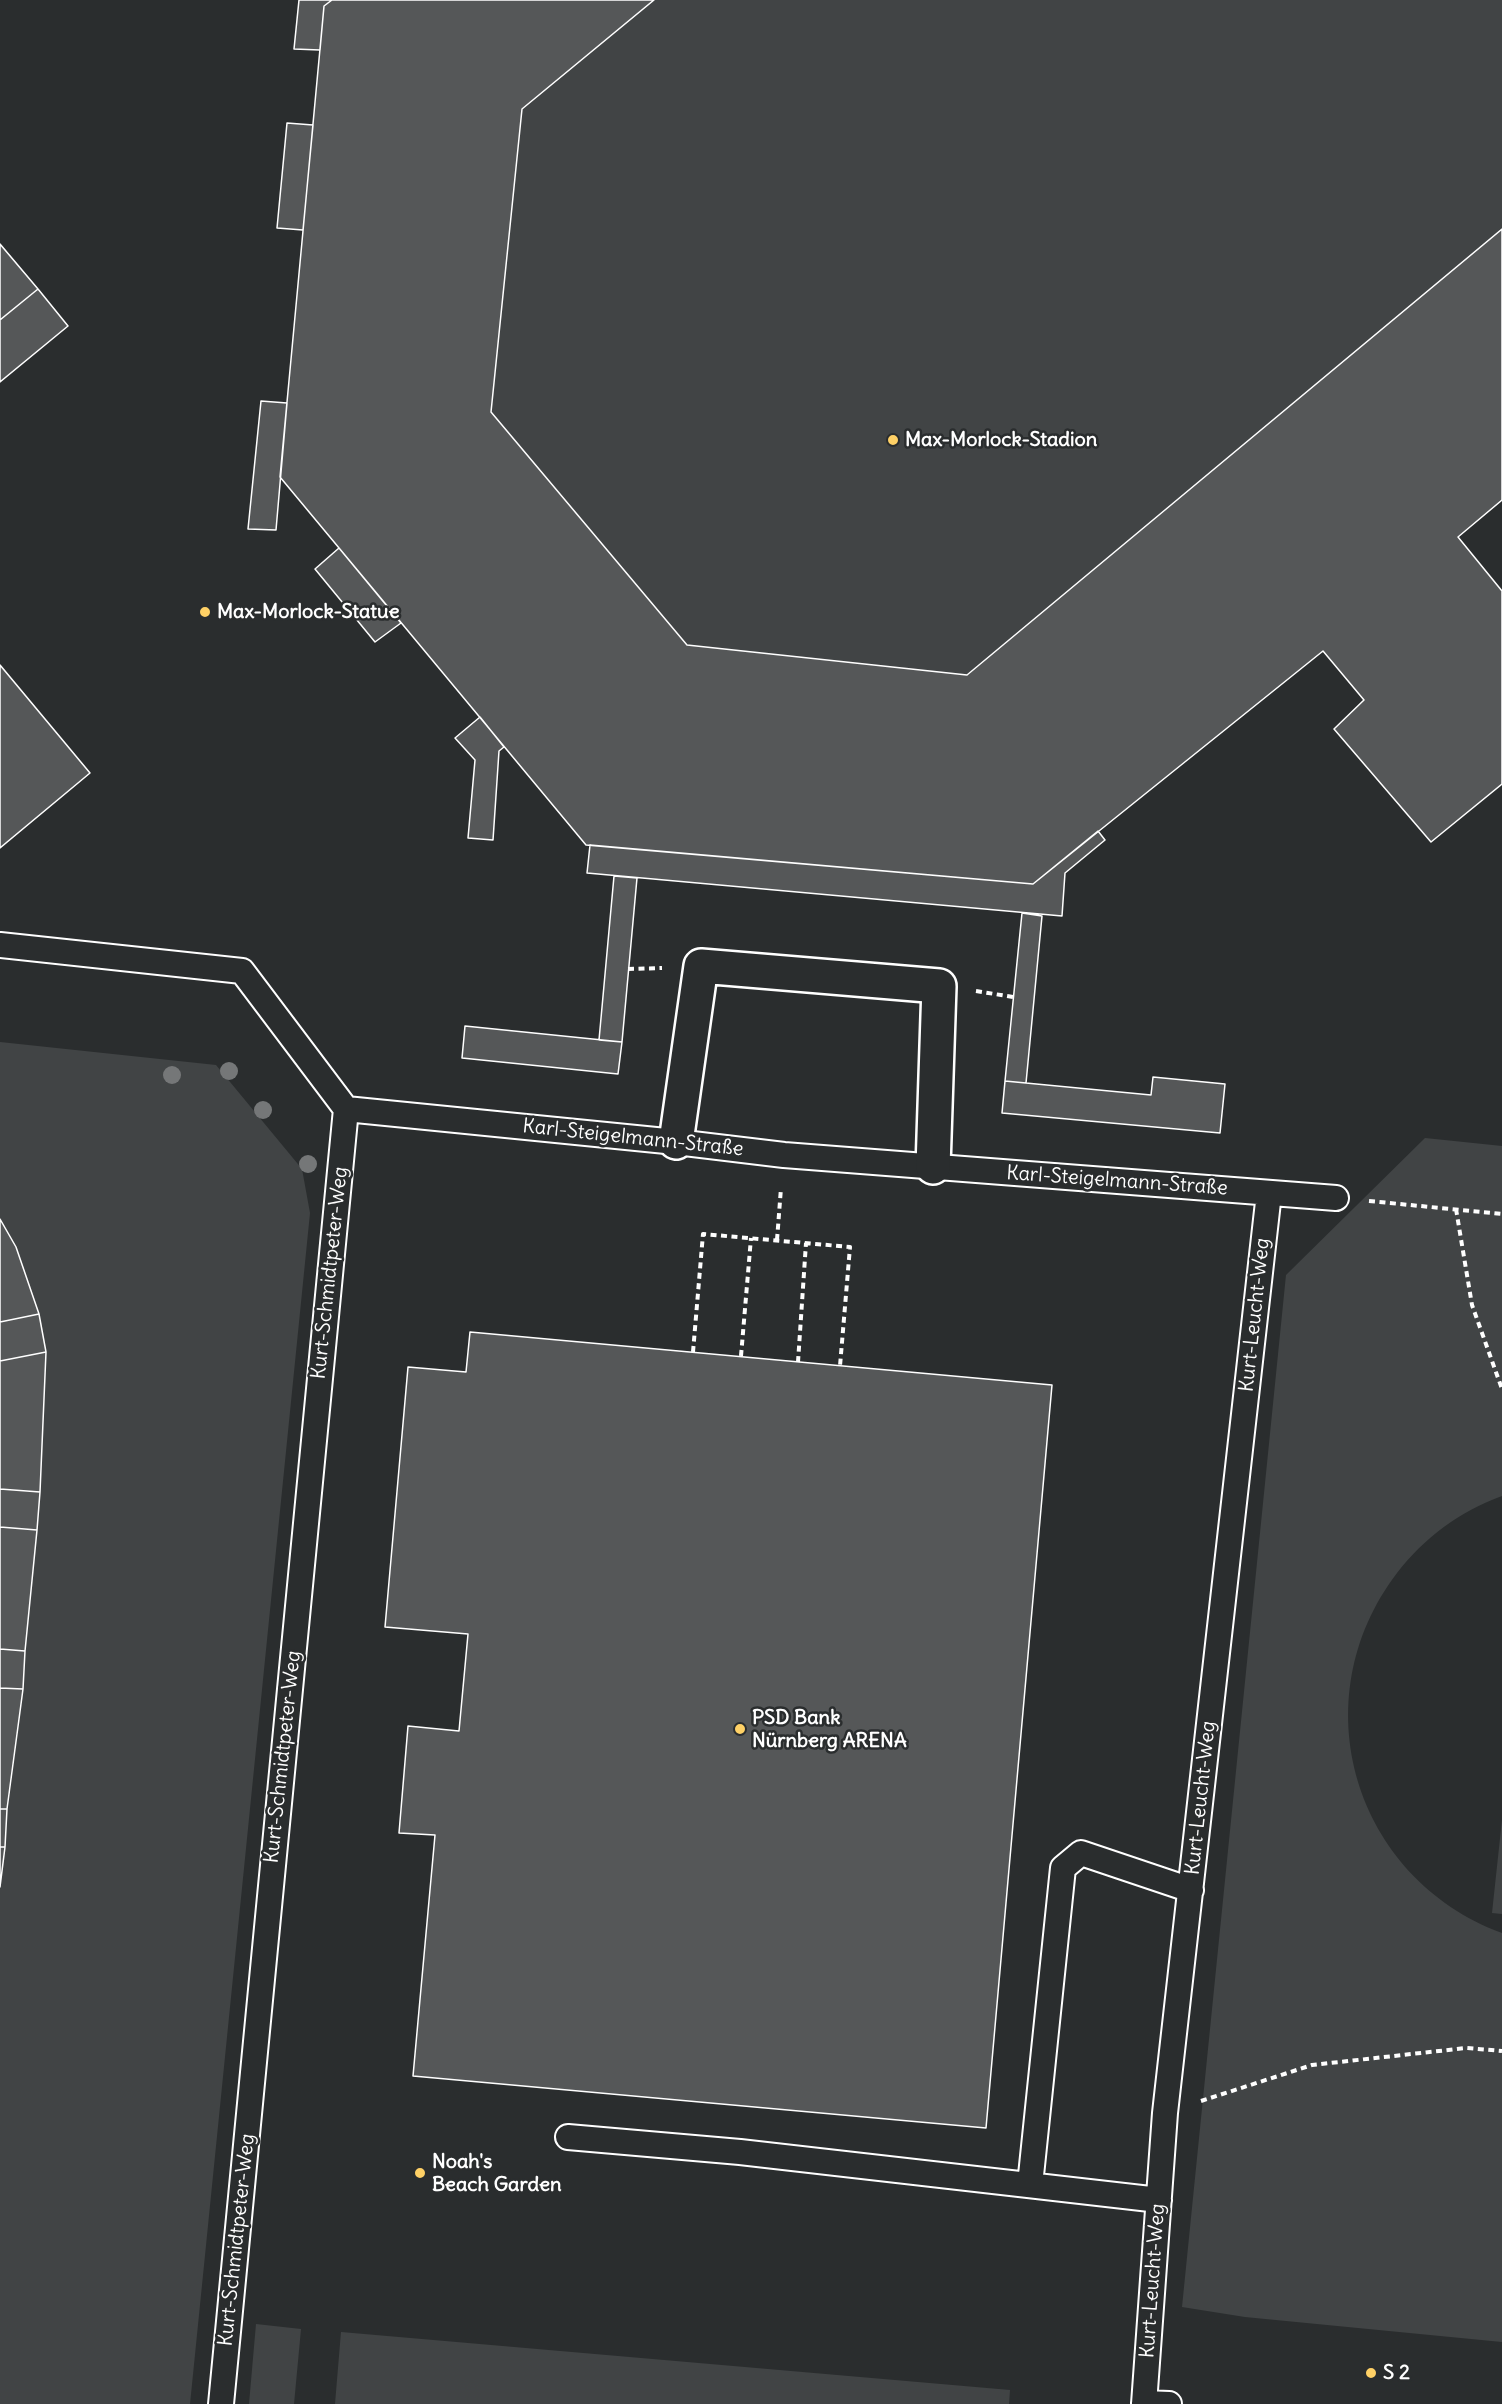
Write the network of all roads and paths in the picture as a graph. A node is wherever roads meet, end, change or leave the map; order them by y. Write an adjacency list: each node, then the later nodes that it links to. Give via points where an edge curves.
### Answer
1 (0, 945): 2 (lane, via 242,971)
2 (346, 1110): 3 (lane, Karl-Steigelmann-Straße); 24 (lane, Kurt-Schmidtpeter-Weg)
3 (676, 1142): 4 (lane, Karl-Steigelmann-Straße); 5 (street, via 701,966 939,986)
4 (784, 1155): 5 (lane, Karl-Steigelmann-Straße); 11 (path)
5 (933, 1167): 6 (lane, Karl-Steigelmann-Straße)
6 (1269, 1193): 7 (lane, Karl-Steigelmann-Straße); 18 (lane, Kurt-Leucht-Weg)
7 (1336, 1198): 8 (path)
8 (1456, 1209): 9 (path); 17 (path, via 1472,1305)
9 (1502, 1215)
10 (751, 1238): 11 (path); 13 (path, via 704,1234); 14 (path)
11 (777, 1240): 12 (path)
12 (806, 1244): 15 (path); 16 (path, via 850,1247)
13 (693, 1353)
14 (741, 1356)
15 (798, 1362)
16 (840, 1366)
17 (1502, 1389)
18 (1191, 1890): 20 (lane, Kurt-Leucht-Weg); 22 (lane, via 1081,1853 1063,1868)
19 (1502, 2051): 20 (path, via 1466,2048 1312,2065)
20 (1165, 2113): 23 (lane, Kurt-Leucht-Weg)
21 (568, 2137): 22 (lane)
22 (1030, 2185): 23 (lane)
23 (1159, 2200): 25 (lane, Kurt-Leucht-Weg)
24 (221, 2404)
25 (1144, 2404): 26 (lane)
26 (1169, 2404)

